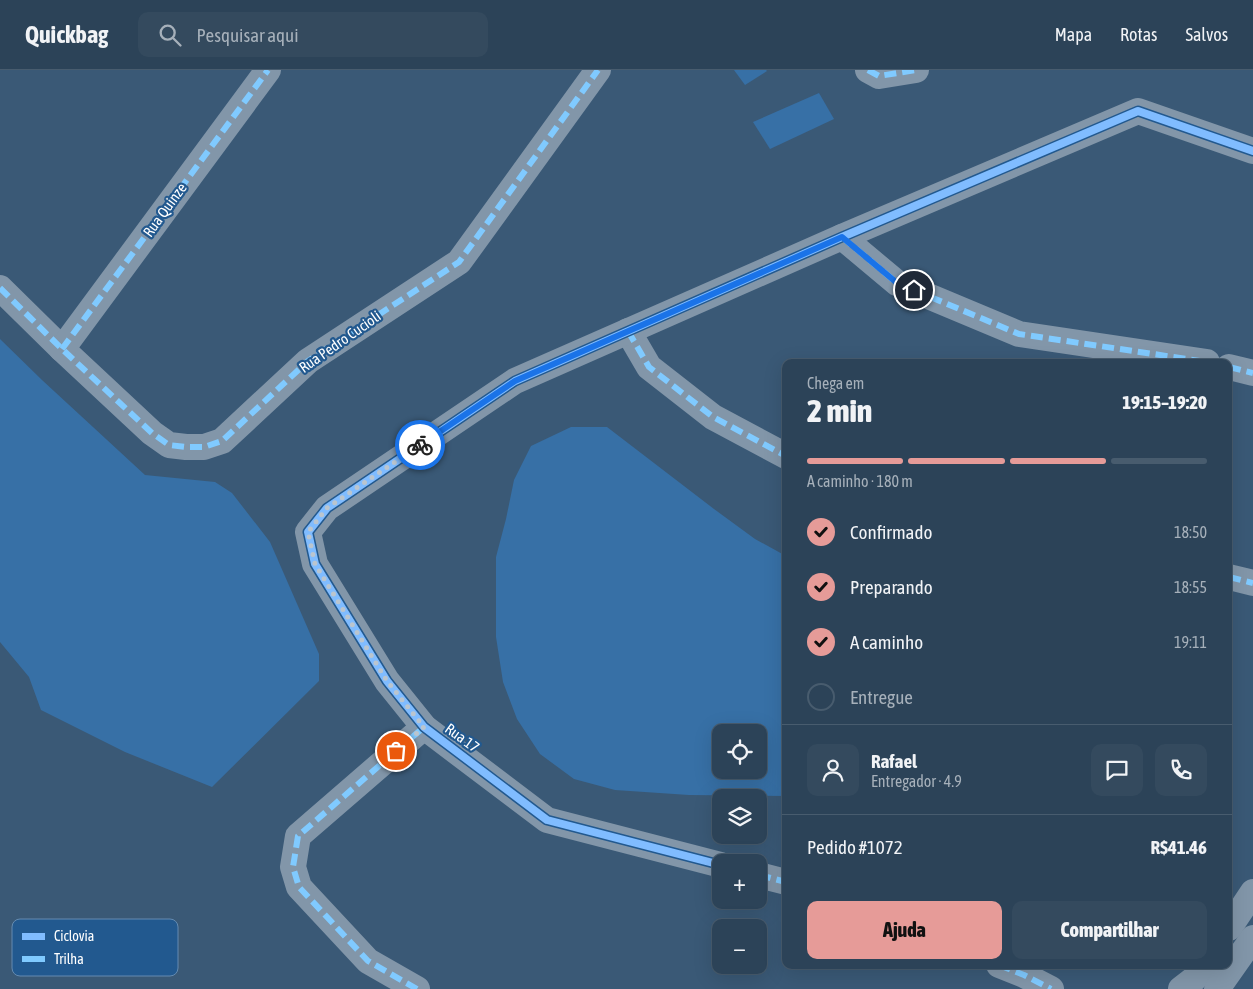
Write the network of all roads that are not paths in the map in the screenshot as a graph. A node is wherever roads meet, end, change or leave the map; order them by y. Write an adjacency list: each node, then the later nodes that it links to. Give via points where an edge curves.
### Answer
1 (268, 70): 9 (street, Rua Quinze)
2 (598, 70): 9 (street, Rua Pedro Cucioli, via 459,262 308,361 222,441 204,447 168,445)
3 (868, 70): 4 (street, via 879,76)
4 (916, 70)
5 (1253, 151): 6 (street, via 1138,111)
6 (842, 237): 8 (street); 10 (street, via 897,283 1019,334)
7 (0, 288): 9 (street, Rua Pedro Cucioli)
8 (628, 331): 13 (street, via 648,367 713,416); 16 (street, Rua 17, via 515,381 327,508 308,532 315,564 387,681)
9 (62, 349)
10 (1187, 359)
11 (1232, 368): 12 (street)
12 (1253, 373)
13 (782, 454)
14 (1232, 579): 15 (street)
15 (1253, 583)
16 (424, 727): 17 (street, Rua 17, via 547,820); 27 (street, via 298,836 293,867 299,888 368,961)
17 (712, 863)
18 (767, 877): 19 (street)
19 (782, 881)
20 (1253, 892): 21 (street)
21 (1232, 924)
22 (1253, 938): 23 (street)
23 (1232, 968)
24 (1008, 969): 28 (street)
25 (1201, 969): 29 (street, via 1194,980)
26 (1231, 969): 30 (street)
27 (417, 989)
28 (1051, 989)
29 (1181, 989)
30 (1217, 989)

